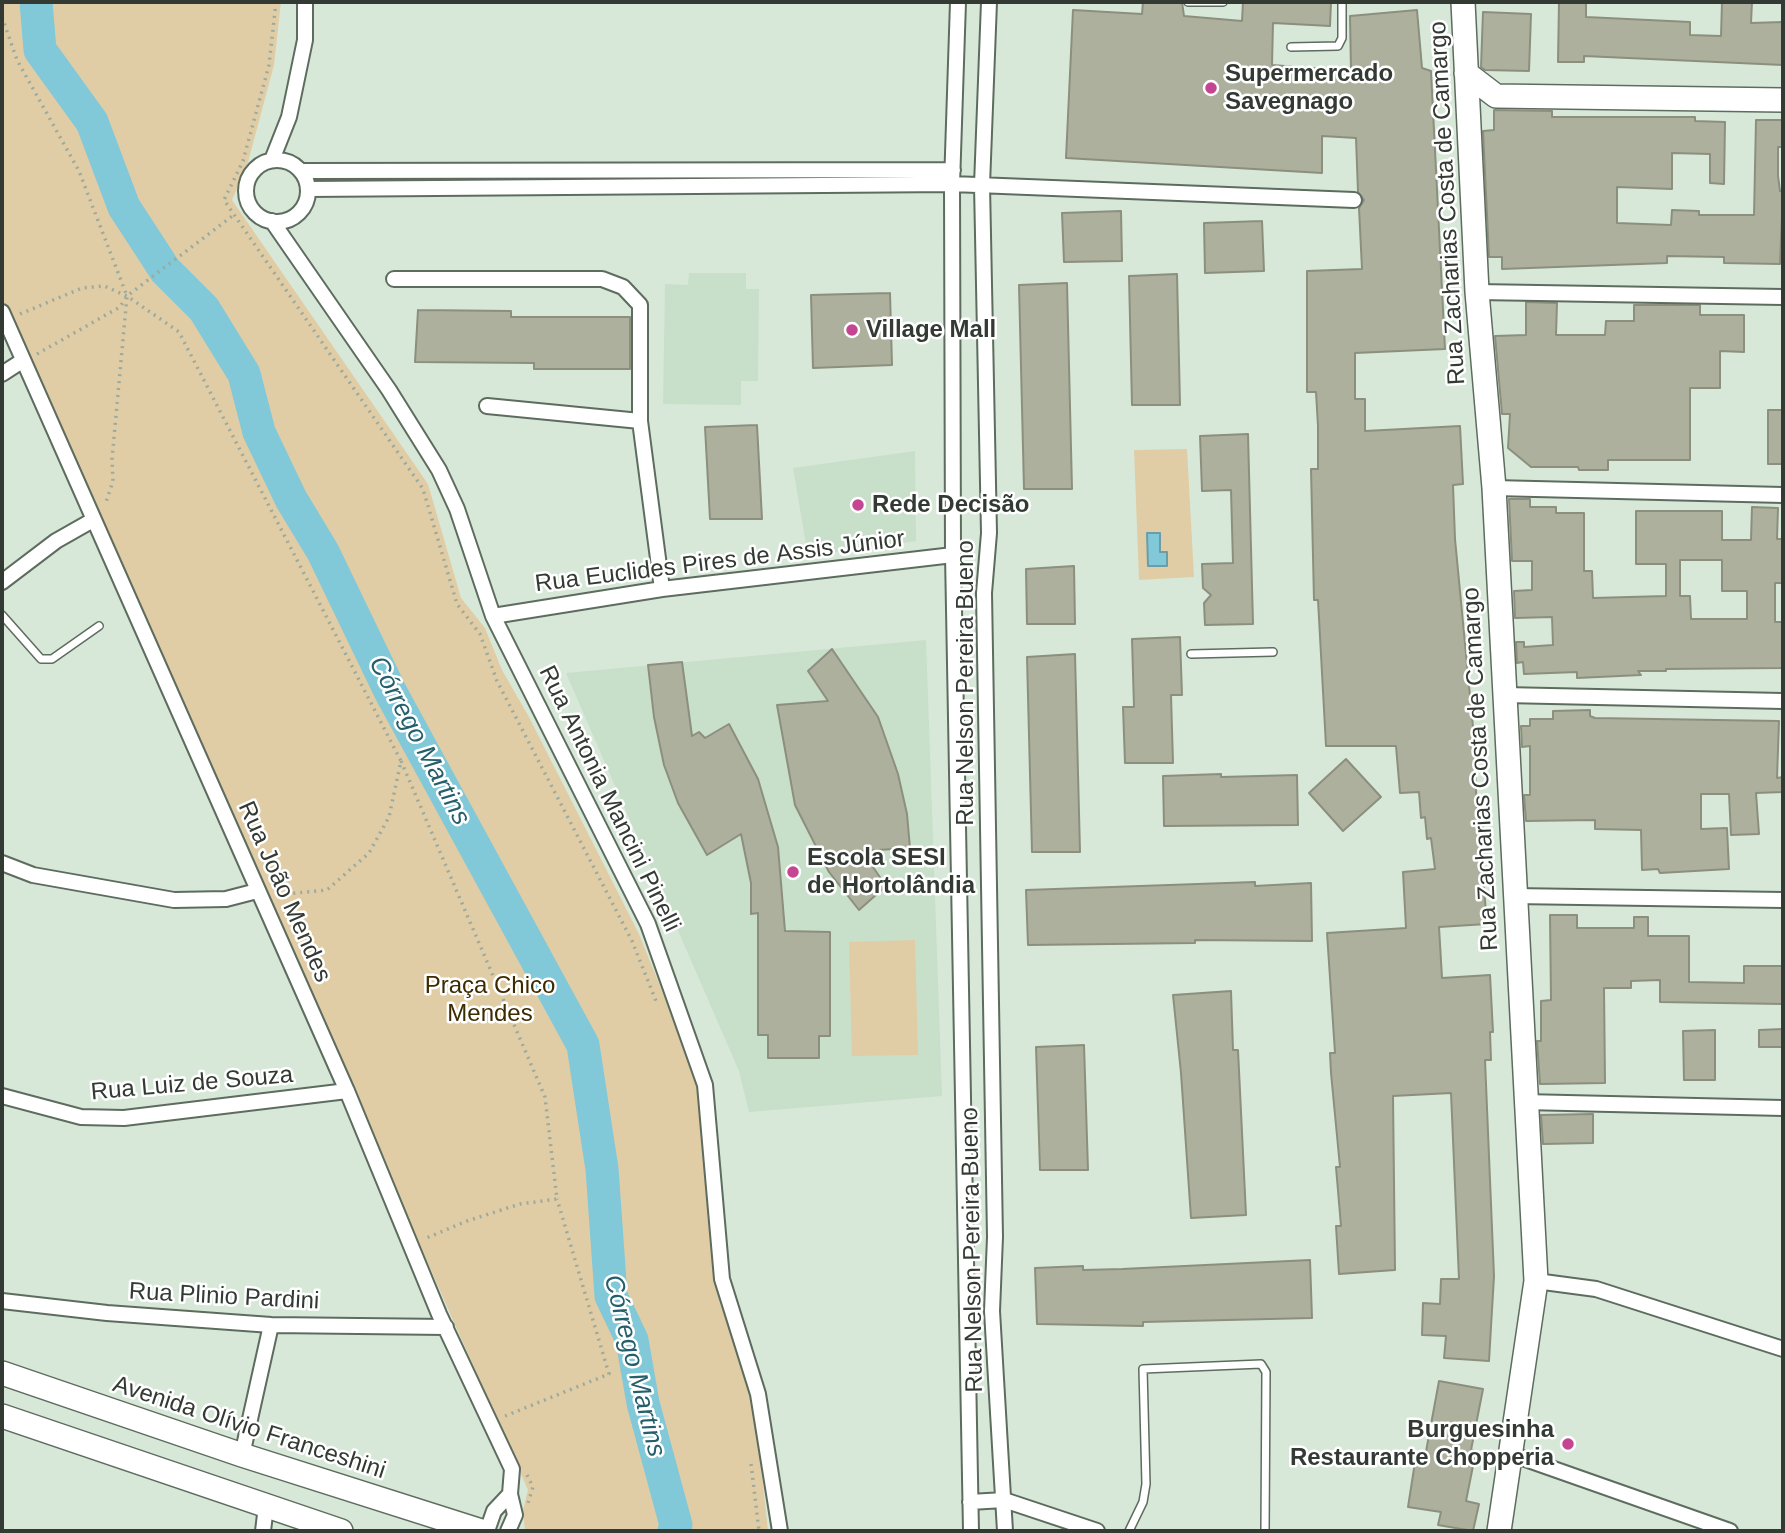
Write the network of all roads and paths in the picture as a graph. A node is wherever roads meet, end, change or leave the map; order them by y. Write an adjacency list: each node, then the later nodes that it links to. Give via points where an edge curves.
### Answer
1 (276, 2): 21 (path, via 269,65 247,149 224,200)
2 (305, 2): 15 (street, via 305,40 289,117)
3 (958, 2): 17 (street, Rua Nelson Pereira Bueno)
4 (989, 2): 18 (street, Rua Nelson Pereira Bueno)
5 (1188, 2): 6 (lane)
6 (1223, 2)
7 (1342, 2): 10 (lane, via 1338,46)
8 (1463, 2): 11 (main road, Rua Zacharias Costa de Camargo)
9 (2, 19): 25 (path, via 23,72 79,171)
10 (1292, 47)
11 (1466, 73): 12 (main road); 14 (main road, Rua Zacharias Costa de Camargo)
12 (1496, 96): 13 (main road); 14 (main road)
13 (1783, 100)
14 (1469, 133): 24 (main road, Rua Zacharias Costa de Camargo)
15 (272, 160): 16 (street, via 293,164); 22 (street, via 254,170 246,189 252,209)
16 (301, 171): 17 (street); 19 (street)
17 (952, 177): 18 (street); 19 (street); 35 (street, Rua Nelson Pereira Bueno)
18 (982, 185): 20 (street); 69 (street, Rua Nelson Pereira Bueno, via 989,533 984,593 995,1237 992,1311)
19 (308, 189): 22 (street, via 296,215)
20 (1354, 200)
21 (234, 214): 25 (path); 50 (path, via 423,489 457,604 480,634 497,681 632,941)
22 (272, 221): 39 (street, Rua Antonia Mancini Pinelli, via 439,470)
23 (394, 279): 31 (street, via 602,279 623,287 640,305)
24 (1476, 292): 26 (street); 32 (main road, Rua Zacharias Costa de Camargo)
25 (127, 296): 27 (path, via 104,286 82,288); 28 (path, via 120,307); 34 (path, via 113,481 107,503); 45 (path, via 179,332)
26 (1783, 297)
27 (4, 316): 28 (street, Rua João Mendes)
28 (22, 361): 29 (street); 34 (street, Rua João Mendes)
29 (2, 374)
30 (487, 406): 31 (street)
31 (640, 421): 37 (street)
32 (1494, 488): 33 (street); 43 (main road, Rua Zacharias Costa de Camargo)
33 (1783, 495)
34 (93, 520): 36 (street); 47 (street, Rua João Mendes)
35 (953, 555): 37 (street, Rua Euclides Pires de Assis Júnior); 70 (street, Rua Nelson Pereira Bueno)
36 (2, 582)
37 (662, 589): 39 (street, Rua Euclides Pires de Assis Júnior)
38 (2, 615): 40 (lane, via 41,659 52,659)
39 (493, 616): 78 (street, Rua Antonia Mancini Pinelli, via 648,923 705,1085 722,1279 758,1394)
40 (99, 626)
41 (1273, 652): 42 (lane)
42 (1191, 654)
43 (1504, 695): 44 (street); 48 (main road, Rua Zacharias Costa de Camargo)
44 (1783, 701)
45 (401, 761): 47 (path, via 389,817 369,853 327,890 271,896); 55 (path, via 545,1097)
46 (2, 863): 47 (street, via 33,875 174,900 226,899)
47 (257, 891): 51 (street, Rua João Mendes)
48 (1513, 896): 49 (street); 53 (main road, Rua Zacharias Costa de Camargo)
49 (1783, 900)
50 (656, 1002)
51 (347, 1091): 52 (street, Rua Luiz de Souza, via 124,1118 81,1117); 56 (street, Rua João Mendes)
52 (2, 1096)
53 (1524, 1102): 54 (street); 57 (main road, Rua Zacharias Costa de Camargo)
54 (1783, 1108)
55 (557, 1199): 56 (path, via 494,1212); 64 (path, via 609,1374)
56 (412, 1244): 60 (street, Rua João Mendes)
57 (1536, 1281): 61 (street, via 1596,1289); 65 (main road, Rua Zacharias Costa de Camargo)
58 (2, 1301): 59 (street, Rua Plinio Pardini, via 107,1314)
59 (271, 1325): 60 (street, Rua Plinio Pardini); 66 (street)
60 (446, 1327): 68 (street, Rua João Mendes, via 512,1469)
61 (1783, 1349)
62 (2, 1373): 66 (main road, Avenida Olívio Franceshini)
63 (2, 1416): 71 (main road)
64 (505, 1416)
65 (1511, 1454): 84 (main road, Rua Zacharias Costa de Camargo); 85 (street)
66 (242, 1455): 74 (main road, Avenida Olívio Franceshini)
67 (751, 1463): 77 (path)
68 (510, 1494): 75 (street, via 494,1511); 76 (street, Rua João Mendes, via 515,1515)
69 (1004, 1500): 70 (street); 80 (street, Rua Nelson Pereira Bueno); 81 (street)
70 (970, 1502): 79 (street, Rua Nelson Pereira Bueno)
71 (266, 1506): 72 (street); 73 (main road)
72 (263, 1531)
73 (341, 1531)
74 (481, 1531)
75 (487, 1531)
76 (508, 1531)
77 (759, 1531)
78 (780, 1531)
79 (971, 1531)
80 (1005, 1531)
81 (1097, 1531)
82 (1129, 1531): 83 (lane, via 1146,1484 1143,1369 1261,1364 1266,1372)
83 (1265, 1531)
84 (1499, 1531)
85 (1730, 1531)

